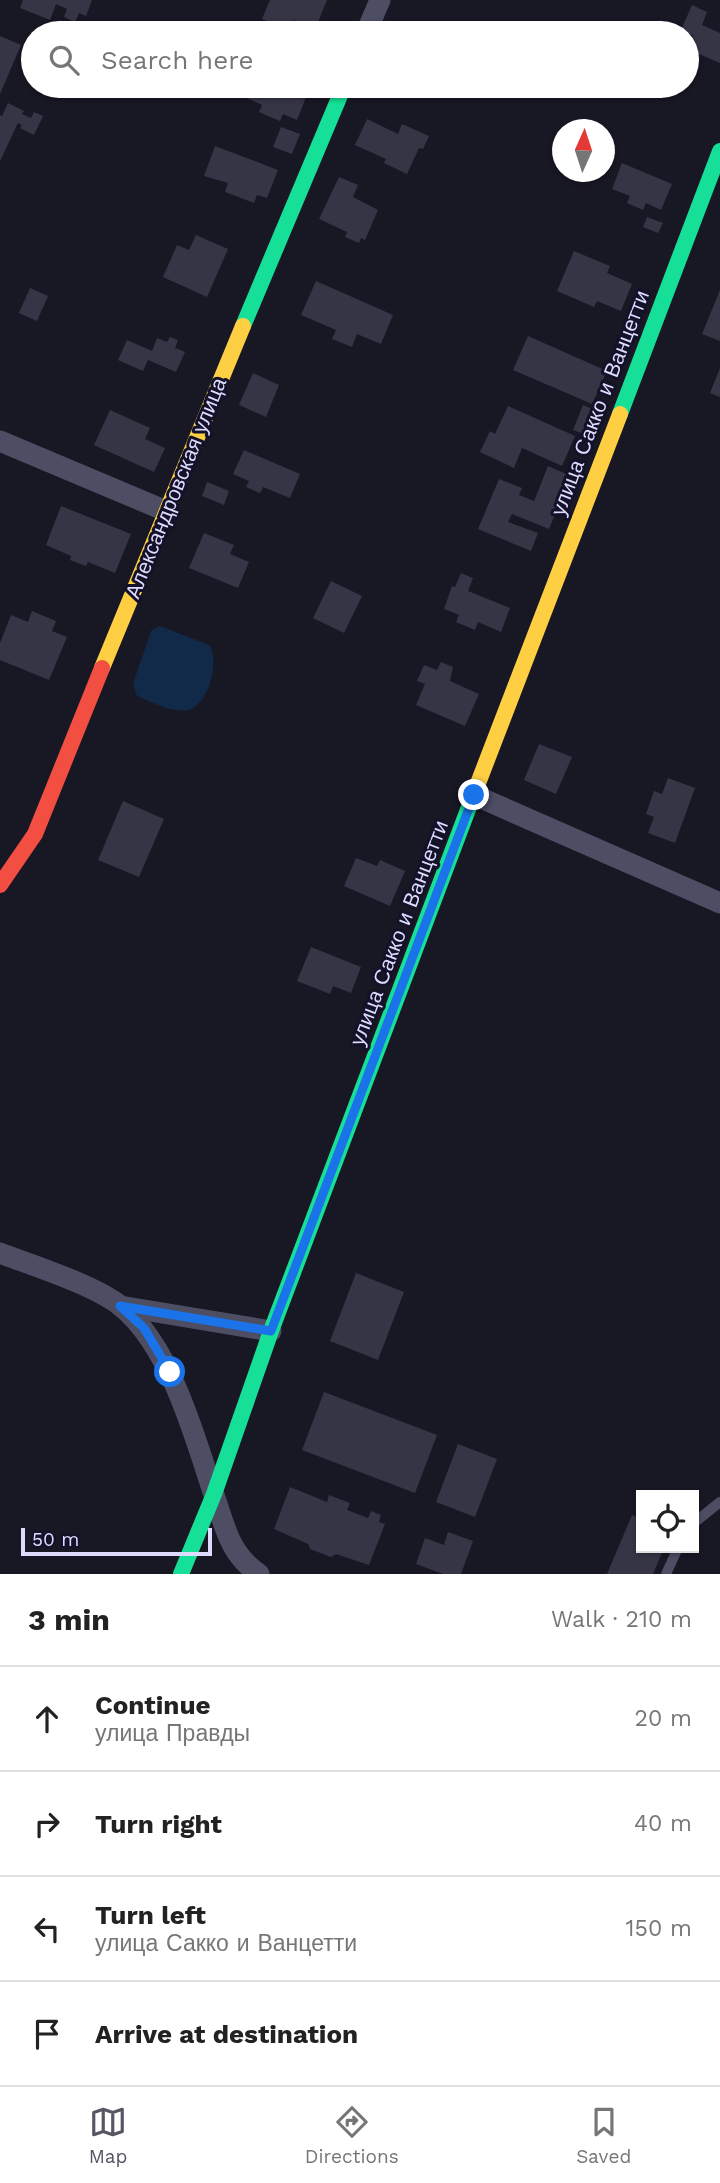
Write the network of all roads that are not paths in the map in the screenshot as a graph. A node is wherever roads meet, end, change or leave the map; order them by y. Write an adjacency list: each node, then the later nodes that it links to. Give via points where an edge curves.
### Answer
1 (380, 0): 2 (street)
2 (371, 21)
3 (339, 98): 7 (street, Александровская улица)
4 (720, 151): 5 (street, улица Сакко и Ванцетти)
5 (716, 174): 8 (street, улица Сакко и Ванцетти)
6 (0, 440): 7 (street)
7 (166, 511): 9 (street, Александровская улица, via 35,834)
8 (474, 795): 10 (street); 13 (street, улица Сакко и Ванцетти)
9 (0, 885)
10 (720, 903)
11 (0, 1252): 12 (street)
12 (120, 1306): 13 (street); 14 (street, via 144,1328 170,1372)
13 (271, 1331): 14 (street, улица Сакко и Ванцетти)
14 (214, 1493): 18 (street); 19 (street, via 227,1537)
15 (720, 1502): 16 (lane)
16 (699, 1519)
17 (676, 1553): 20 (lane)
18 (181, 1574)
19 (259, 1574)
20 (666, 1574)

